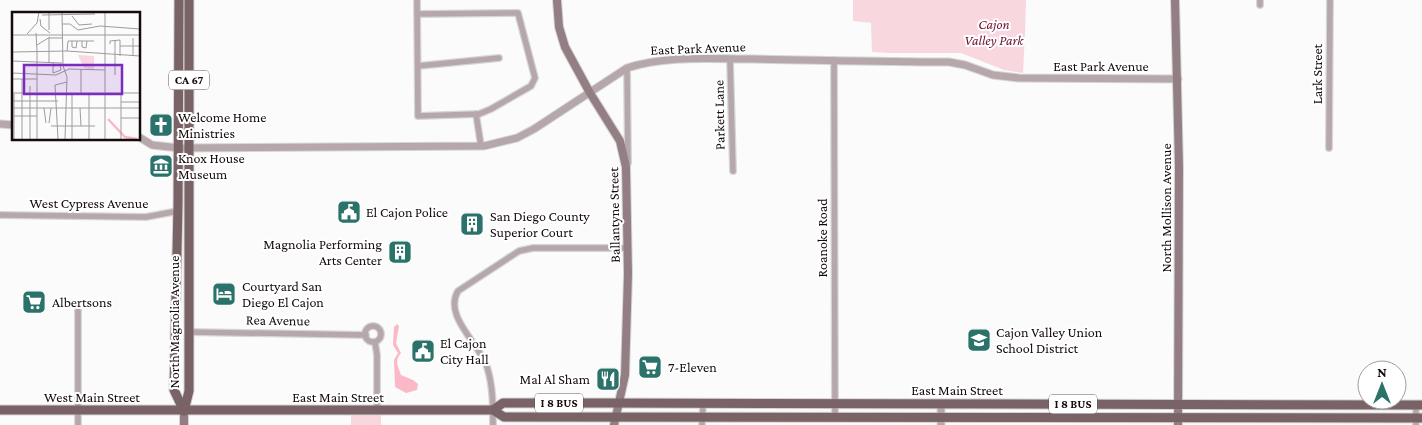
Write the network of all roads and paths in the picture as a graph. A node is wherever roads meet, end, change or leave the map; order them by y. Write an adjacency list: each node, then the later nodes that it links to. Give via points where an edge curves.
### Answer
1 (179, 0): 18 (main road, North Magnolia Avenue / CA 67)
2 (189, 0): 18 (main road, North Magnolia Avenue / CA 67)
3 (416, 0): 7 (street)
4 (557, 0): 14 (main road, Ballantyne Street, via 559,27 565,47)
5 (1175, 0): 13 (main road, North Mollison Avenue)
6 (1330, 0): 19 (street, Lark Street)
7 (417, 14): 11 (street); 15 (street, via 518,12 535,78 531,86)
8 (499, 58): 11 (street)
9 (730, 59): 10 (street, East Park Avenue); 12 (street, East Park Avenue, via 658,60); 20 (street, Parkett Lane)
10 (834, 60): 13 (street, East Park Avenue, via 949,62 993,75 1019,78); 34 (street, Roanoke Road)
11 (418, 66): 15 (street, via 418,116)
12 (627, 68): 14 (street, East Park Avenue); 21 (street)
13 (1178, 79): 37 (main road, North Mollison Avenue)
14 (590, 94): 17 (street, East Park Avenue, via 517,138); 21 (main road, Ballantyne Street, via 620,141)
15 (476, 114): 17 (street)
16 (140, 139): 18 (street, East Park Avenue, via 152,145)
17 (481, 146): 18 (street, East Park Avenue)
18 (184, 148): 22 (main road, North Magnolia Avenue / CA 67); 26 (main road, North Magnolia Avenue / CA 67)
19 (1329, 148)
20 (733, 171)
21 (628, 182): 24 (main road, Ballantyne Street)
22 (178, 211): 23 (street, West Cypress Avenue, via 146,217); 25 (main road, North Magnolia Avenue / CA 67)
23 (0, 215)
24 (628, 248): 32 (main road, Ballantyne Street, via 625,375); 42 (street, via 533,248 519,251 458,291 454,297 454,309 486,366)
25 (176, 255): 26 (main road); 28 (main road, North Magnolia Avenue / CA 67)
26 (188, 256): 29 (main road, North Magnolia Avenue / CA 67)
27 (78, 311): 40 (street)
28 (176, 316): 29 (main road, via 180,328); 43 (main road, North Magnolia Avenue / CA 67, via 174,390)
29 (189, 332): 30 (street, Rea Avenue); 43 (main road, North Magnolia Avenue / CA 67, via 189,390)
30 (366, 334): 31 (street); 31 (street, via 370,327 379,328 381,335)
31 (375, 342): 41 (street)
32 (620, 403): 33 (main road, East Main Street / I 8 BUS); 42 (main road, East Main Street / I 8 BUS, via 503,404); 46 (main road, Ballantyne Street)
33 (703, 404): 34 (main road, East Main Street / I 8 BUS); 48 (street)
34 (835, 404): 35 (main road, East Main Street / I 8 BUS); 44 (street, Roanoke Road)
35 (941, 404): 36 (main road, East Main Street / I 8 BUS); 49 (street)
36 (1018, 404): 37 (main road, East Main Street / I 8 BUS); 45 (main road)
37 (1178, 404): 38 (main road, East Main Street / I 8 BUS); 50 (main road, North Mollison Avenue)
38 (1419, 406): 47 (street)
39 (0, 410): 40 (main road, West Main Street / I 8 BUS)
40 (78, 410): 43 (main road, West Main Street / I 8 BUS); 51 (street)
41 (377, 410): 42 (main road, East Main Street / I 8 BUS); 43 (main road, East Main Street / I 8 BUS)
42 (493, 410): 46 (main road, East Main Street / I 8 BUS, via 504,417); 53 (street)
43 (184, 411): 52 (main road)
44 (835, 416): 48 (main road, East Main Street / I 8 BUS); 49 (main road, East Main Street / I 8 BUS)
45 (1018, 417): 49 (main road, East Main Street / I 8 BUS); 50 (main road, East Main Street / I 8 BUS)
46 (616, 420): 48 (main road, East Main Street / I 8 BUS)
47 (1418, 420): 50 (main road, East Main Street / I 8 BUS)
48 (702, 421)
49 (941, 421)
50 (1178, 421)
51 (78, 425)
52 (184, 425)
53 (493, 425)

